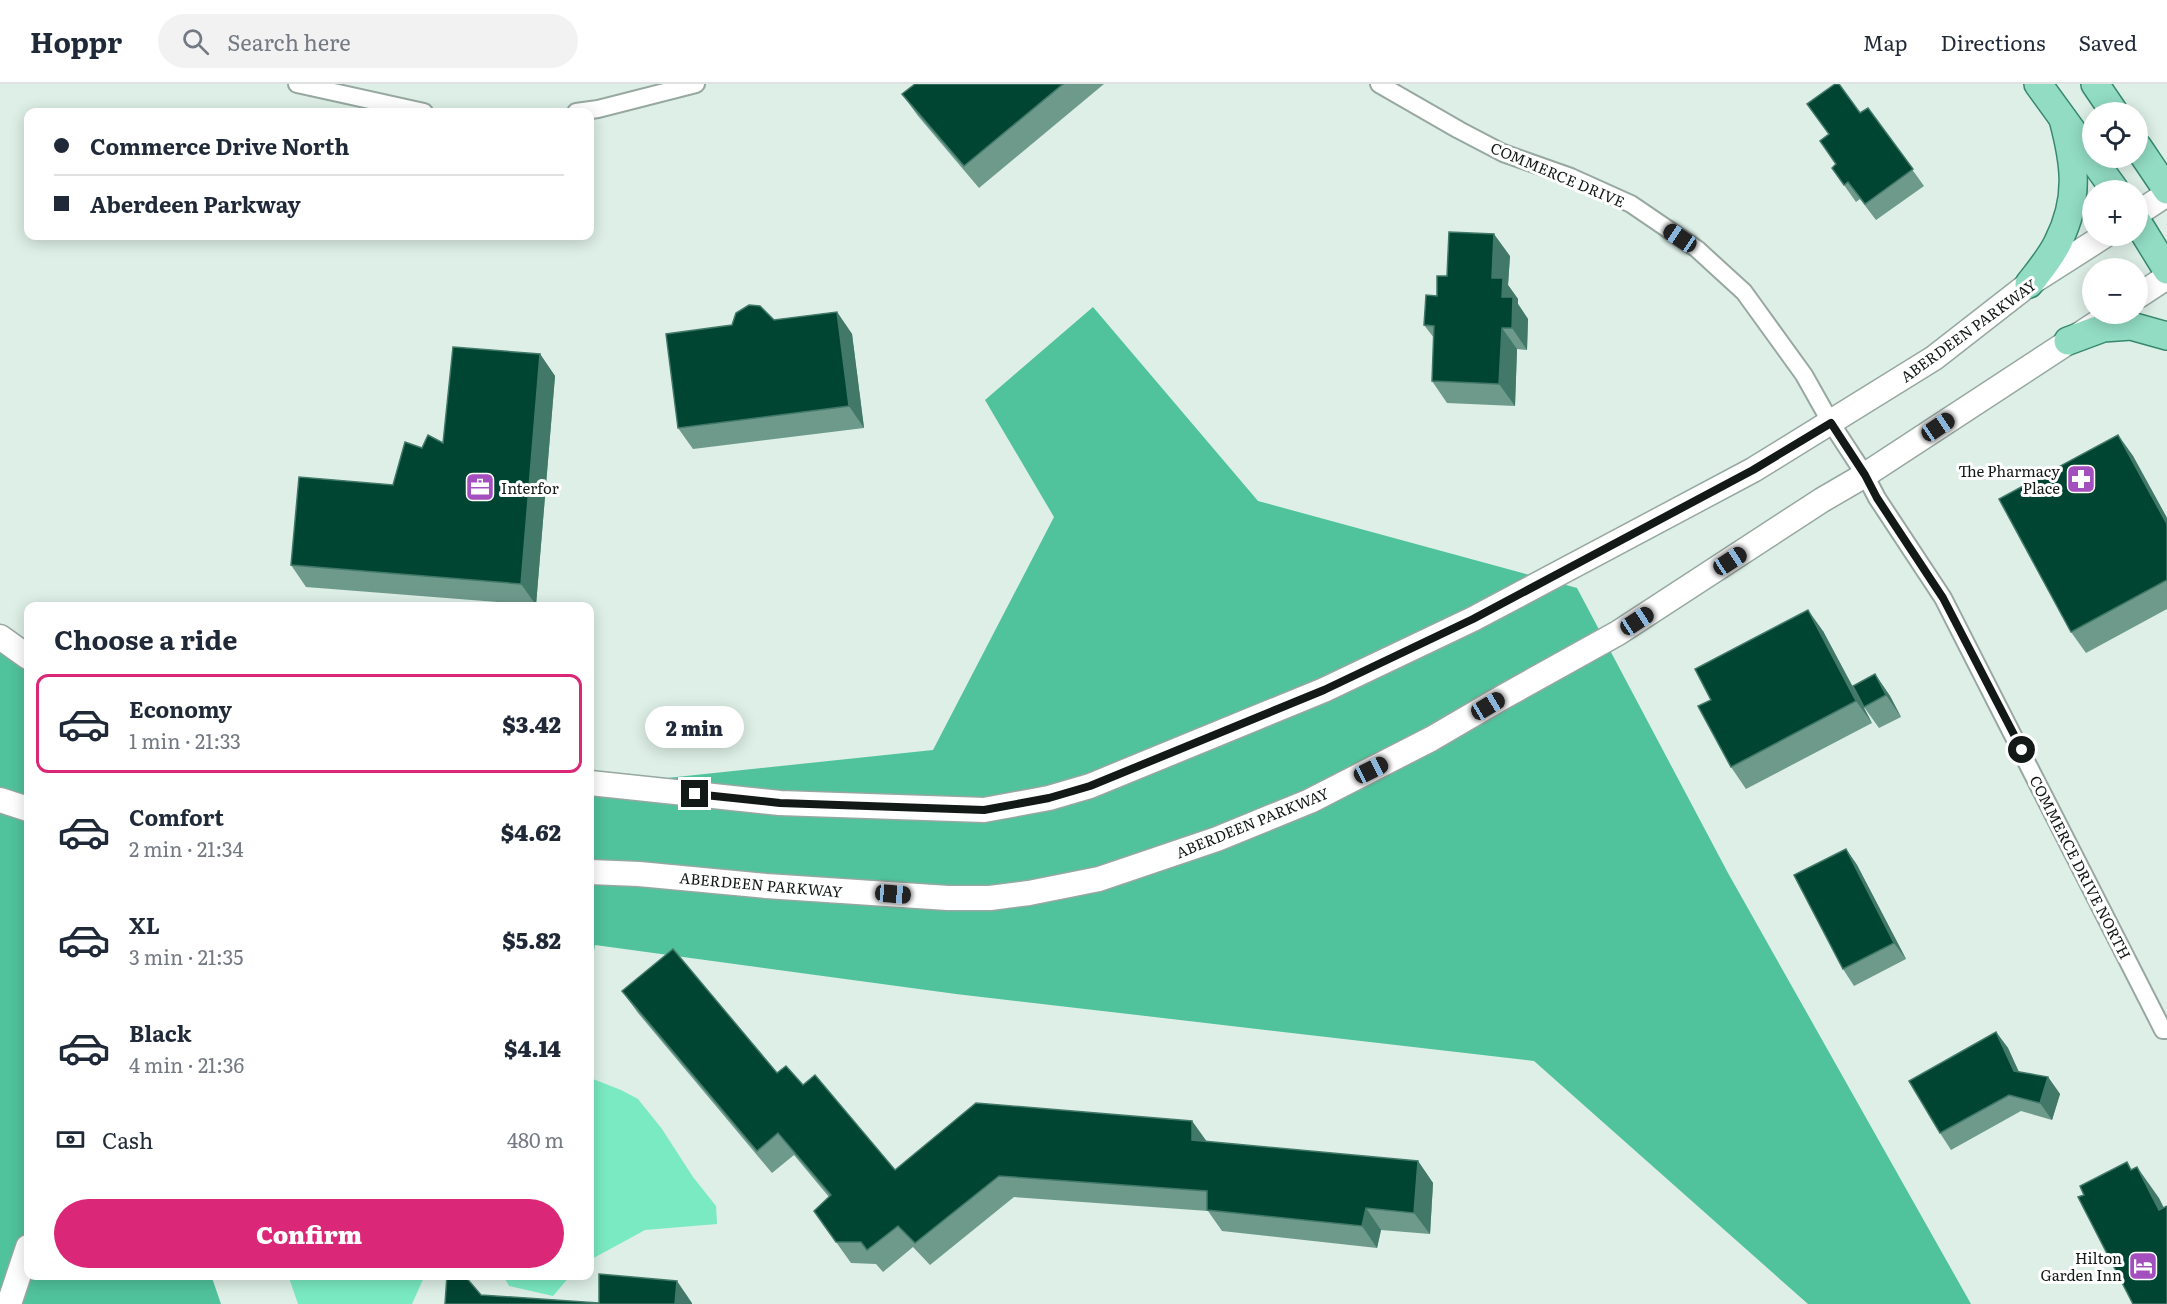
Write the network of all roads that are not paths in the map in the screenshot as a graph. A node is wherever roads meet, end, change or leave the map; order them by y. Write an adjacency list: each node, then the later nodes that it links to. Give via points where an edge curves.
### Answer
1 (297, 84): 7 (street)
2 (696, 84): 8 (street)
3 (1379, 84): 23 (street, COMMERCE DRIVE, via 1503,153 1631,204 1697,249 1744,292 1804,375)
4 (2038, 84): 9 (main road)
5 (2095, 84): 6 (main road)
6 (2107, 102)
7 (406, 108)
8 (594, 110)
9 (2063, 119): 11 (main road); 18 (main road, via 2073,158 2074,199 2058,242)
10 (2148, 163): 12 (main road)
11 (2108, 180)
12 (2167, 192): 13 (street)
13 (2148, 206)
14 (2148, 239): 16 (main road)
15 (2088, 246): 18 (street, ABERDEEN PARKWAY)
16 (2167, 270)
17 (2167, 277): 19 (street)
18 (2029, 284): 23 (street, ABERDEEN PARKWAY, via 1934,358)
19 (2148, 289)
20 (2095, 324): 22 (street, ABERDEEN PARKWAY)
21 (2167, 336): 22 (main road, via 2131,326 2103,328)
22 (2068, 341): 24 (street, ABERDEEN PARKWAY)
23 (1831, 423): 24 (street, COMMERCE DRIVE NORTH); 27 (street, ABERDEEN PARKWAY, via 1753,470 1473,619 1324,690 1090,786 1049,798 984,810 780,803)
24 (1865, 475): 30 (street, ABERDEEN PARKWAY, via 1618,633 1431,739 1310,801 1099,879 990,898 948,898); 31 (street, COMMERCE DRIVE NORTH, via 1943,598 2163,1030)
25 (0, 637): 26 (street)
26 (24, 654)
27 (594, 783)
28 (0, 800): 29 (street)
29 (24, 808)
30 (594, 873)
31 (2167, 1030)
32 (24, 1259): 33 (street)
33 (9, 1304)

